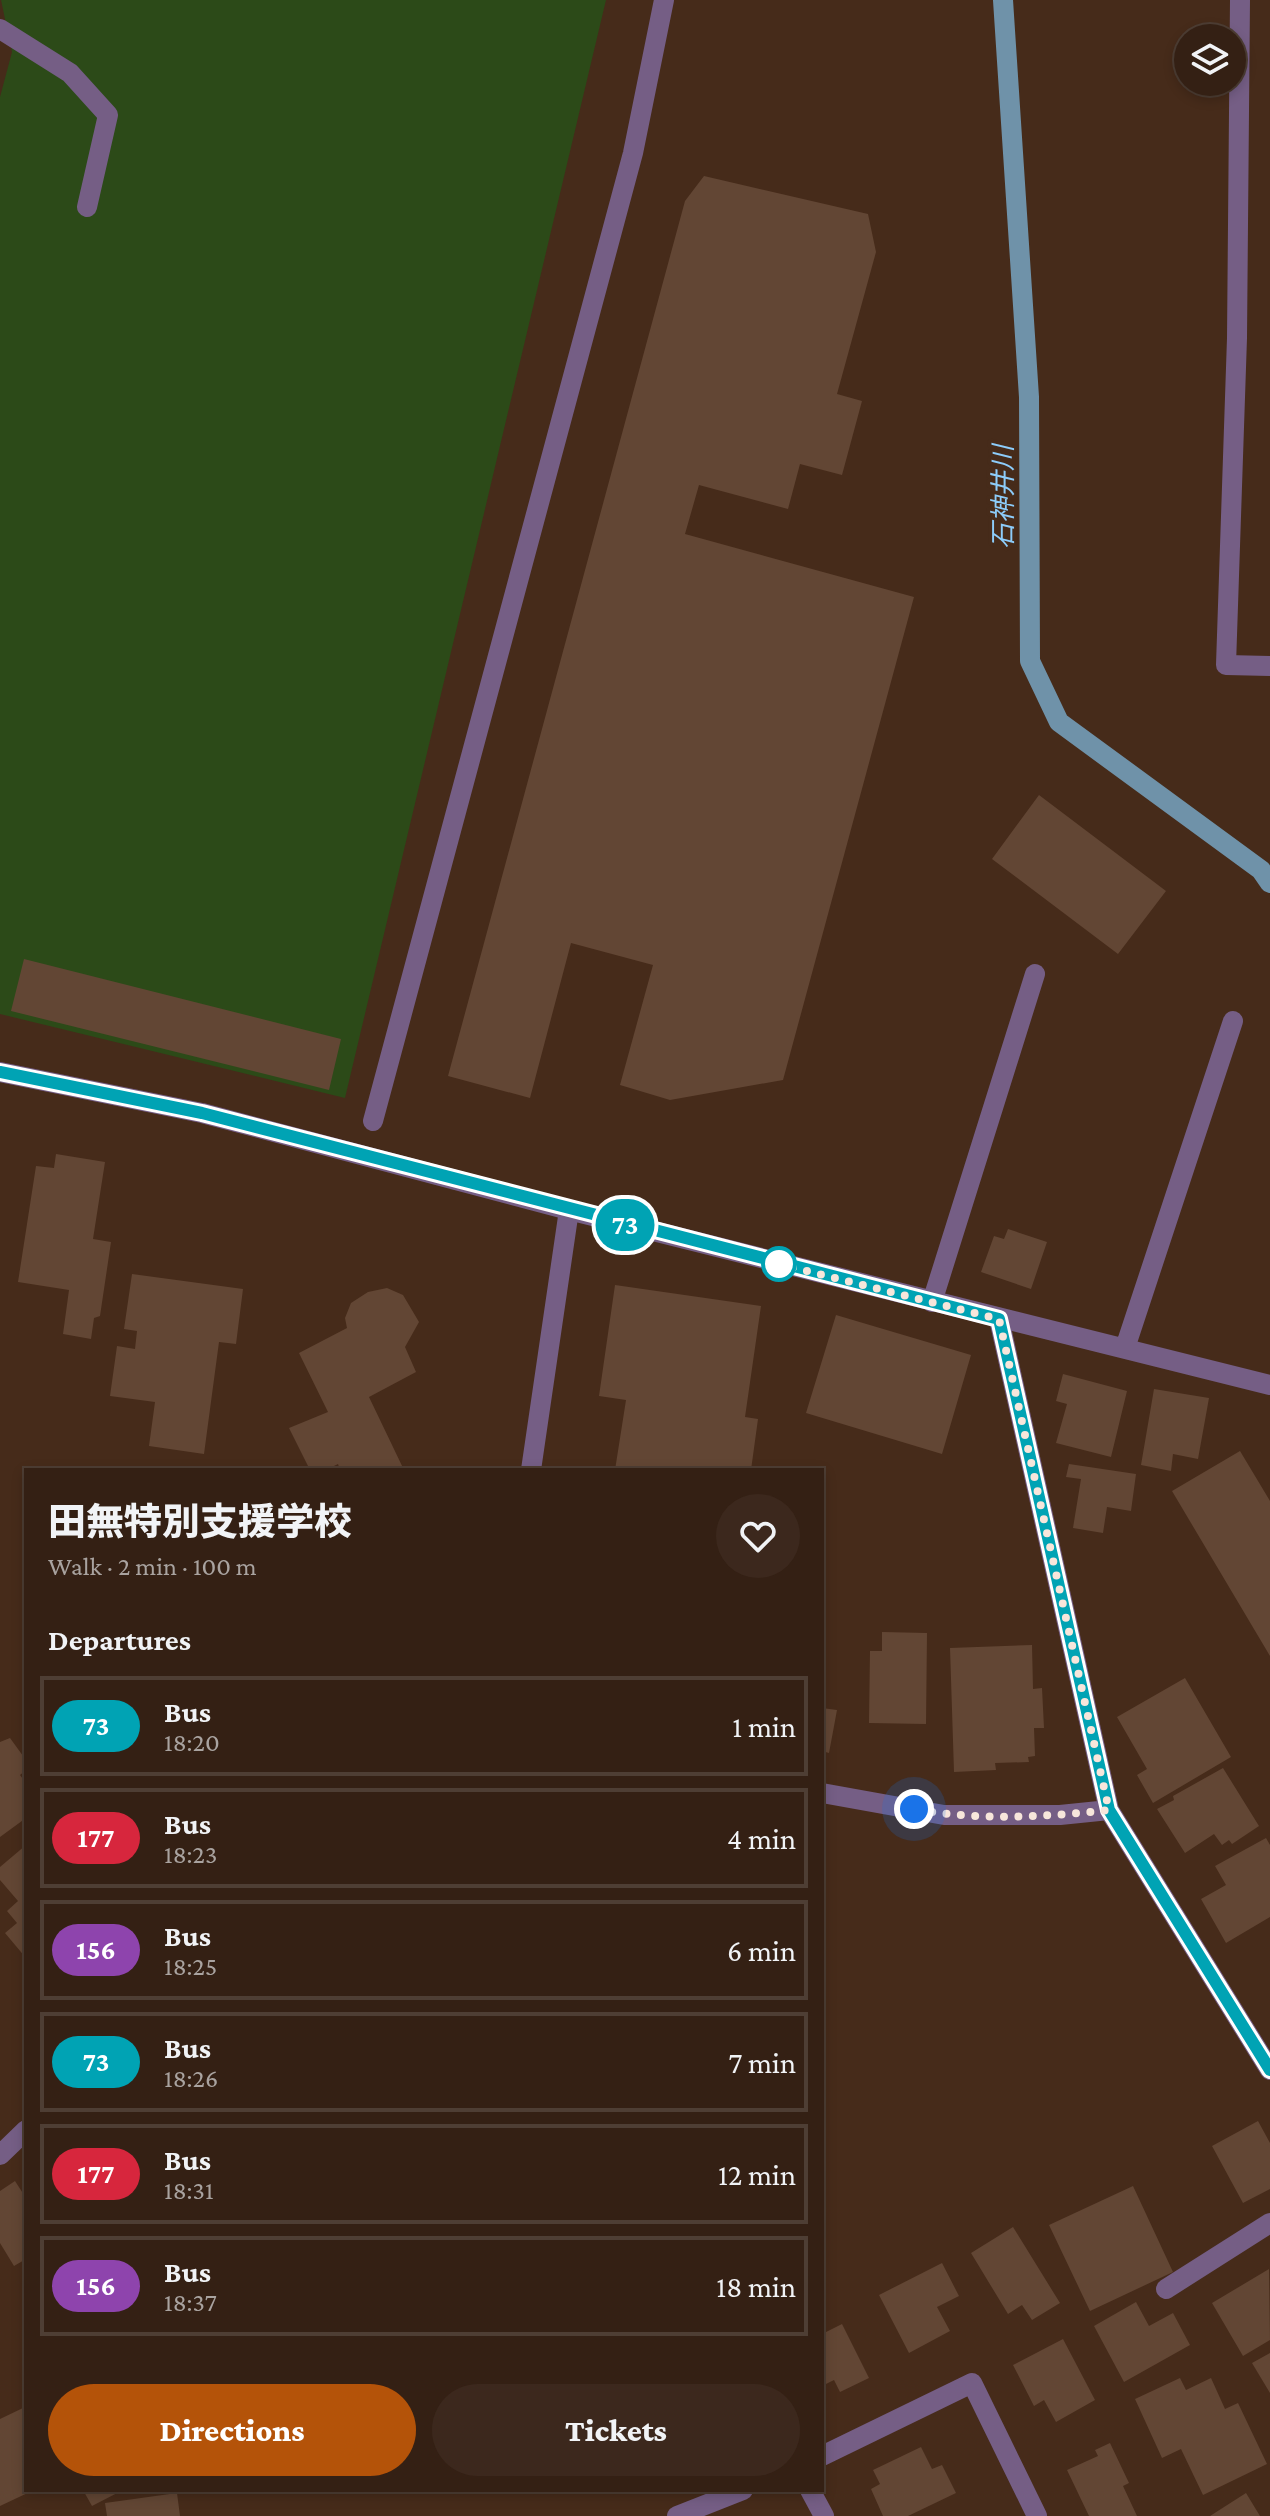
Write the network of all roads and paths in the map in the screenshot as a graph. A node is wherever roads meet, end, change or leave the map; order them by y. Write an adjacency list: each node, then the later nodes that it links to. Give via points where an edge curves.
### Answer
1 (664, 0): 9 (street, via 633,153)
2 (1240, 0): 5 (street, via 1237,338 1226,665)
3 (0, 29): 4 (street, via 70,73 108,115)
4 (87, 207)
5 (1270, 666)
6 (1035, 974): 11 (street)
7 (1233, 1021): 13 (street)
8 (0, 1072): 10 (street, via 202,1113)
9 (373, 1121)
10 (569, 1210): 11 (street); 15 (street)
11 (932, 1302): 12 (street)
12 (999, 1319): 13 (street); 17 (street)
13 (1125, 1348): 14 (street)
14 (1268, 1388)
15 (531, 1468)
16 (824, 1793): 17 (street, via 944,1815)
17 (1109, 1810): 18 (street)
18 (1270, 2070)
19 (24, 2132): 20 (street)
20 (0, 2155)
21 (1270, 2223): 22 (street)
22 (1166, 2289)
23 (824, 2455): 28 (street, via 972,2383)
24 (738, 2492): 26 (street)
25 (811, 2492): 27 (street)
26 (677, 2516)
27 (824, 2516)
28 (1037, 2516)

